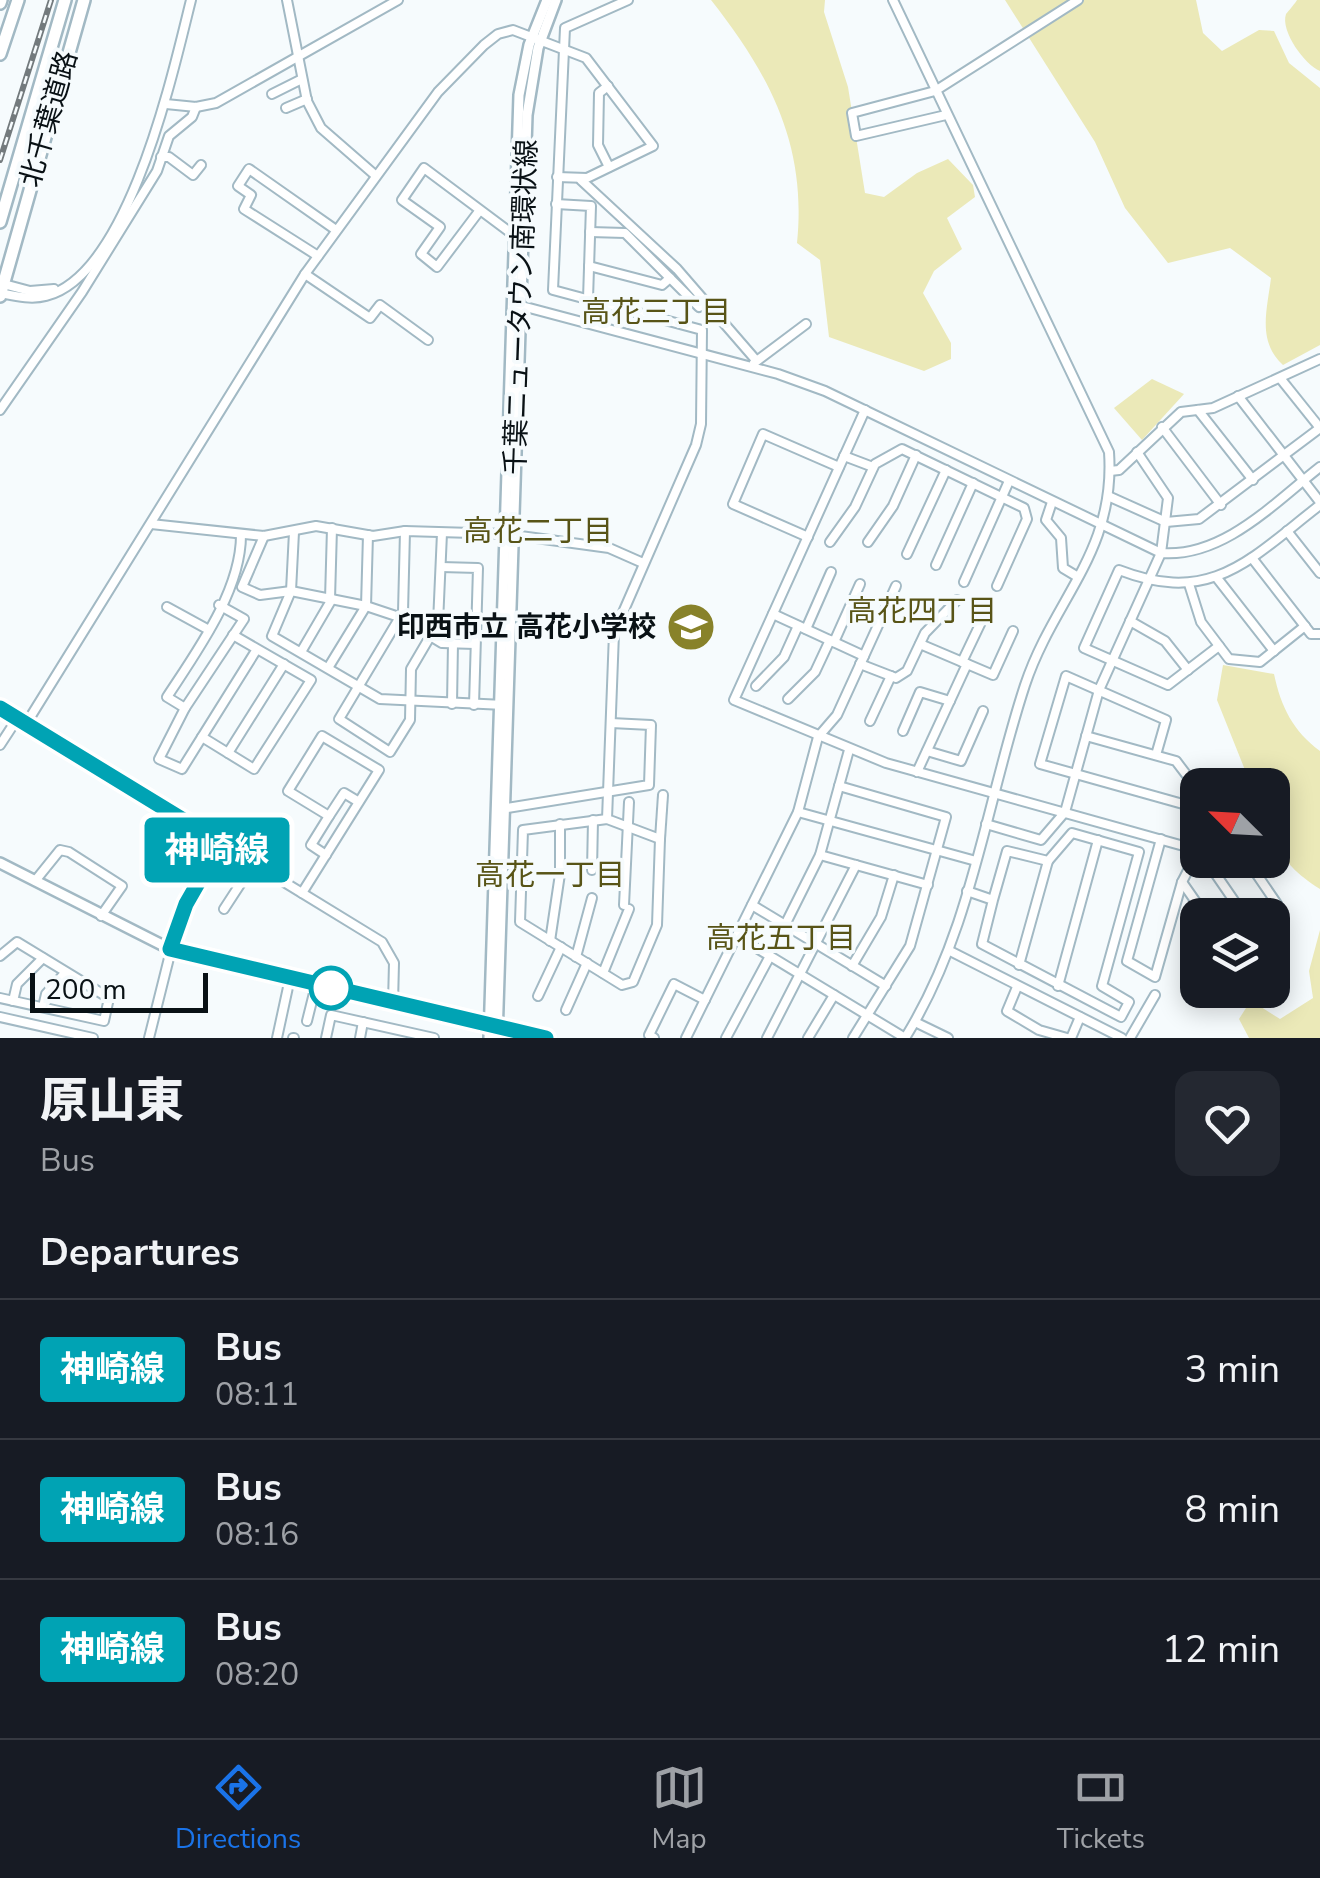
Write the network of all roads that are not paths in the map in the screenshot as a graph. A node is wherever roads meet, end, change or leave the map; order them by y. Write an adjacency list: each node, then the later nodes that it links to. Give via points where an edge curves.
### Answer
1 (18, 0): 14 (highway)
2 (65, 0): 33 (highway, 北千葉道路)
3 (84, 0): 41 (highway, 北千葉道路)
4 (191, 0): 21 (street)
5 (288, 0): 15 (street)
6 (398, 0): 15 (street)
7 (547, 0): 12 (main road, 千葉ニュータウン南環状線)
8 (556, 0): 12 (main road, 千葉ニュータウン南環状線)
9 (628, 0): 13 (street, via 565,28)
10 (892, 0): 18 (street)
11 (1078, 0): 18 (street)
12 (536, 38): 13 (street); 28 (street, via 513,30 490,39 444,84); 36 (main road, 千葉ニュータウン南環状線, via 520,95); 44 (main road, 千葉ニュータウン南環状線)
13 (564, 49): 17 (street, via 586,58); 29 (street)
14 (0, 54)
15 (297, 60): 16 (street); 22 (street)
16 (302, 80): 19 (street); 20 (street)
17 (608, 86): 27 (street, via 599,93 598,146); 27 (street, via 653,146)
18 (935, 91): 24 (street); 24 (street, via 852,113 856,136)
19 (272, 94)
20 (307, 99): 23 (street); 28 (street, via 321,128)
21 (166, 104): 22 (street); 41 (street, via 136,188 90,263 72,282 45,291)
22 (196, 107): 25 (street, via 169,136)
23 (286, 108)
24 (946, 115): 65 (street, via 1108,452)
25 (161, 157): 26 (street, via 193,174); 52 (street, via 82,292)
26 (201, 165)
27 (609, 167): 30 (street)
28 (375, 175): 34 (street)
29 (557, 177): 30 (street); 31 (street)
30 (580, 178): 43 (street)
31 (556, 204): 35 (street, via 590,206); 42 (street, via 553,290)
32 (480, 210): 32 (street, via 424,168 402,200 440,227 421,254 437,267); 36 (street)
33 (0, 222)
34 (336, 230): 37 (street); 37 (street, via 249,169 238,186 251,195 244,209)
35 (590, 232): 38 (street); 40 (street, via 625,233)
36 (516, 236): 44 (main road, 千葉ニュータウン南環状線)
37 (318, 256): 39 (street)
38 (589, 266): 40 (street, via 662,285); 42 (street)
39 (306, 274): 46 (street, via 370,318 380,305); 76 (street)
40 (670, 278): 43 (street, via 699,307)
41 (1, 290)
42 (588, 299): 47 (street, via 702,330)
43 (706, 303): 49 (street)
44 (517, 304): 47 (street); 85 (main road, 千葉ニュータウン南環状線)
45 (806, 324): 49 (street)
46 (428, 340)
47 (701, 355): 49 (street); 93 (street, via 699,434)
48 (1320, 358): 50 (street)
49 (753, 363): 53 (street)
50 (1280, 378): 51 (street); 56 (street)
51 (1238, 396): 54 (street); 60 (street)
52 (0, 410)
53 (864, 410): 58 (street); 68 (street)
54 (1198, 410): 55 (street, via 1181,412); 66 (street)
55 (1162, 427): 57 (street); 74 (street)
56 (1320, 428): 60 (street)
57 (1137, 452): 65 (street); 75 (street, via 1166,492)
58 (844, 456): 61 (street); 63 (street)
59 (916, 456): 63 (street, via 902,448); 64 (street); 89 (street)
60 (1284, 456): 66 (street); 67 (street)
61 (839, 467): 87 (street); 87 (street, via 764,434 733,504)
62 (1320, 467): 67 (street)
63 (873, 468): 88 (street)
64 (946, 470): 69 (street); 91 (street)
65 (1110, 471): 70 (street)
66 (1253, 480): 74 (street)
67 (1303, 480): 73 (street); 90 (street, via 1215,544 1192,553)
68 (1009, 481): 71 (street); 72 (street)
69 (973, 484): 71 (street); 94 (street)
70 (1108, 496): 75 (street); 78 (street)
71 (1002, 498): 101 (street); 105 (street, via 1024,508 1027,519)
72 (1052, 502): 78 (street); 98 (street, via 1046,520 1061,538 1064,568)
73 (1320, 503): 80 (street)
74 (1221, 504): 75 (street, via 1199,519)
75 (1166, 522): 90 (street)
76 (150, 524): 83 (street); 153 (street)
77 (332, 528): 81 (street); 84 (street); 107 (street)
78 (1104, 528): 90 (street); 98 (street)
79 (405, 531): 82 (street); 84 (street); 114 (street)
80 (1287, 531): 92 (street); 97 (street)
81 (294, 532): 86 (street); 106 (street)
82 (442, 533): 85 (street); 95 (street)
83 (241, 535): 86 (street); 109 (street, via 241,556)
84 (368, 535): 110 (street)
85 (510, 535): 93 (street, via 609,548); 146 (main road, 千葉ニュータウン南環状線)
86 (264, 536): 106 (street, via 242,587 260,596)
87 (808, 537): 112 (street)
88 (830, 542)
89 (868, 542)
90 (1161, 552): 100 (street)
91 (907, 554)
92 (1252, 558): 99 (street); 116 (street)
93 (642, 563): 152 (street, via 614,633)
94 (936, 565)
95 (440, 568): 122 (street, via 438,623); 125 (street, via 478,568)
96 (830, 572): 117 (street)
97 (1320, 573)
98 (1078, 578): 168 (street, via 1030,674)
99 (1217, 578): 103 (street); 129 (street)
100 (1148, 581): 103 (street); 115 (street); 132 (street, via 1119,570 1084,648)
101 (964, 582)
102 (860, 584): 123 (street)
103 (1189, 584): 127 (street, via 1194,610)
104 (896, 586): 131 (street)
105 (998, 586)
106 (291, 592): 107 (street); 130 (street, via 272,636)
107 (331, 599): 110 (street); 130 (street)
108 (957, 600): 126 (street)
109 (220, 605): 118 (street); 121 (street, via 244,619)
110 (366, 606): 114 (street); 135 (street)
111 (168, 607): 118 (street)
112 (773, 614): 117 (street); 157 (street, via 734,700)
113 (984, 616): 134 (street)
114 (399, 617): 122 (street); 139 (street)
115 (1130, 620): 132 (street); 136 (street, via 1165,641)
116 (1306, 626): 120 (street); 129 (street)
117 (802, 627): 123 (street); 138 (street)
118 (209, 630): 148 (street, via 167,697)
119 (1013, 632): 134 (street, via 993,676)
120 (1320, 634)
121 (233, 635): 128 (street); 148 (street)
122 (431, 636): 124 (street); 143 (street, via 411,669)
123 (832, 641): 131 (street); 141 (street, via 816,672)
124 (454, 644): 125 (street); 144 (street)
125 (475, 644): 145 (street)
126 (920, 644): 134 (street); 137 (street, via 908,671)
127 (1219, 646): 129 (street, via 1229,659 1260,662); 136 (street)
128 (257, 649): 133 (street); 155 (street)
129 (1274, 651)
130 (300, 652): 135 (street)
131 (862, 660): 137 (street); 157 (street)
132 (1112, 660): 136 (street, via 1168,685); 140 (street)
133 (284, 664): 161 (street); 161 (street, via 310,680 254,769)
134 (964, 664): 142 (street)
135 (328, 668): 139 (street)
136 (1188, 670)
137 (891, 676): 151 (street)
138 (756, 686)
139 (358, 687): 143 (street, via 386,701); 143 (street, via 338,718 390,752 410,720)
140 (1098, 690): 156 (street); 162 (street, via 1166,720); 165 (street, via 1066,676 1060,688 1040,764)
141 (788, 699)
142 (950, 701): 154 (street, via 920,692); 160 (street)
143 (410, 703): 144 (street)
144 (452, 704): 145 (street)
145 (474, 704): 146 (street)
146 (505, 705): 173 (main road, 千葉ニュータウン南環状線)
147 (0, 708): 150 (street)
148 (185, 708): 155 (street, via 158,759 182,768)
149 (983, 711): 160 (street, via 961,761)
150 (17, 719): 153 (street); 158 (street)
151 (870, 721)
152 (610, 723): 167 (street); 167 (street, via 651,726 649,786)
153 (26, 724): 186 (street)
154 (903, 732)
155 (202, 736): 161 (street)
156 (1086, 736): 162 (street); 165 (street)
157 (818, 738): 159 (street); 174 (street)
158 (0, 744)
159 (849, 750): 164 (street); 166 (street)
160 (927, 751): 164 (street)
161 (228, 752)
162 (1156, 755): 163 (street)
163 (1181, 768)
164 (918, 772): 168 (street)
165 (1075, 774): 172 (street); 175 (street)
166 (839, 786): 179 (street); 188 (street, via 946,817)
167 (607, 792): 173 (street); 177 (street)
168 (994, 792): 175 (street); 181 (street)
169 (663, 795): 183 (street)
170 (359, 802): 176 (street, via 344,792); 176 (street, via 379,770 322,736 288,791); 189 (street)
171 (629, 802): 182 (street)
172 (1180, 803)
173 (501, 809): 247 (main road, 千葉ニュータウン南環状線)
174 (798, 812): 179 (street); 207 (street)
175 (1065, 812): 181 (street, via 1041,840); 184 (street)
176 (328, 816): 189 (street, via 310,845)
177 (608, 819): 178 (street); 182 (street)
178 (593, 820): 180 (street); 196 (street)
179 (830, 821): 188 (street); 190 (street)
180 (560, 824): 212 (street); 212 (street, via 523,830 520,922)
181 (986, 824): 192 (street)
182 (628, 827): 183 (street); 225 (street, via 626,907)
183 (660, 839): 225 (street, via 658,925 633,982 622,985)
184 (1162, 839): 187 (street); 200 (street, via 1127,961 1155,977)
185 (1098, 840): 191 (street, via 1072,833); 230 (street); 236 (street, via 1138,852 1102,986 1129,1002 1121,1017)
186 (221, 843): 194 (street); 215 (street, via 186,904)
187 (1180, 845)
188 (937, 850): 192 (street); 201 (street)
189 (326, 854): 202 (street)
190 (820, 855): 195 (street); 210 (street)
191 (1048, 860): 206 (street, via 1008,852); 222 (street)
192 (976, 861): 203 (street)
193 (0, 863): 199 (main road)
194 (254, 864): 202 (street); 208 (street)
195 (856, 865): 197 (street); 213 (street)
196 (592, 870)
197 (894, 875): 201 (street); 223 (street, via 883,913)
198 (1184, 878): 200 (street)
199 (35, 881): 209 (main road); 209 (street, via 60,850 69,852 122,886)
200 (1182, 882): 205 (street)
201 (928, 884): 229 (street, via 910,946)
202 (302, 892): 239 (street, via 385,945 394,963)
203 (967, 892): 206 (street); 216 (street)
204 (592, 898): 219 (street)
205 (1193, 898)
206 (994, 900): 222 (street, via 982,944)
207 (752, 905): 210 (street); 211 (street)
208 (224, 909)
209 (101, 916): 215 (main road)
210 (786, 925): 213 (street)
211 (737, 936): 218 (street); 237 (street)
212 (550, 940): 214 (street)
213 (817, 944): 223 (street); 226 (street)
214 (560, 947): 219 (street); 234 (street)
215 (170, 949): 227 (main road); 252 (street)
216 (950, 951): 231 (street); 248 (street)
217 (0, 956): 220 (street, via 18,942)
218 (770, 956): 226 (street); 262 (street)
219 (576, 957): 221 (street)
220 (43, 958): 224 (street); 238 (street, via 17,984)
221 (586, 963): 225 (street); 241 (street)
222 (1019, 965): 230 (street)
223 (852, 966): 229 (street)
224 (65, 972): 240 (street); 240 (street, via 109,998 104,1021)
225 (603, 973)
226 (802, 976): 232 (street); 263 (street)
227 (290, 978): 228 (main road); 253 (street)
228 (316, 985): 239 (main road); 245 (street)
229 (886, 986): 242 (street)
230 (1058, 986): 236 (street)
231 (1018, 987): 243 (street); 269 (street, via 1006,1011)
232 (834, 995): 242 (street); 264 (street)
233 (1155, 995): 271 (street)
234 (538, 996)
235 (0, 998): 238 (street)
236 (1084, 999): 243 (street)
237 (705, 1000): 260 (street, via 674,984 649,1035); 261 (street)
238 (14, 1001): 240 (street)
239 (393, 1003): 247 (main road)
240 (43, 1008)
241 (566, 1010)
242 (868, 1016): 265 (street); 266 (street)
243 (1078, 1016): 269 (street); 270 (street)
244 (0, 1017): 251 (street)
245 (307, 1021)
246 (363, 1022): 249 (street); 254 (street, via 331,1016); 255 (street)
247 (494, 1025): 257 (main road, 千葉ニュータウン南環状線); 258 (main road, 千葉ニュータウン南環状線); 259 (main road)
248 (919, 1025): 266 (street); 267 (street); 268 (street)
249 (392, 1034): 250 (street)
250 (421, 1036): 256 (street)
251 (93, 1038)
252 (148, 1038)
253 (277, 1038)
254 (326, 1038)
255 (360, 1038)
256 (434, 1038)
257 (489, 1038)
258 (498, 1038)
259 (546, 1038)
260 (654, 1038)
261 (686, 1038)
262 (726, 1038)
263 (767, 1038)
264 (808, 1038)
265 (853, 1038)
266 (905, 1038)
267 (919, 1038)
268 (948, 1038)
269 (1069, 1038)
270 (1122, 1038)
271 (1130, 1038)

